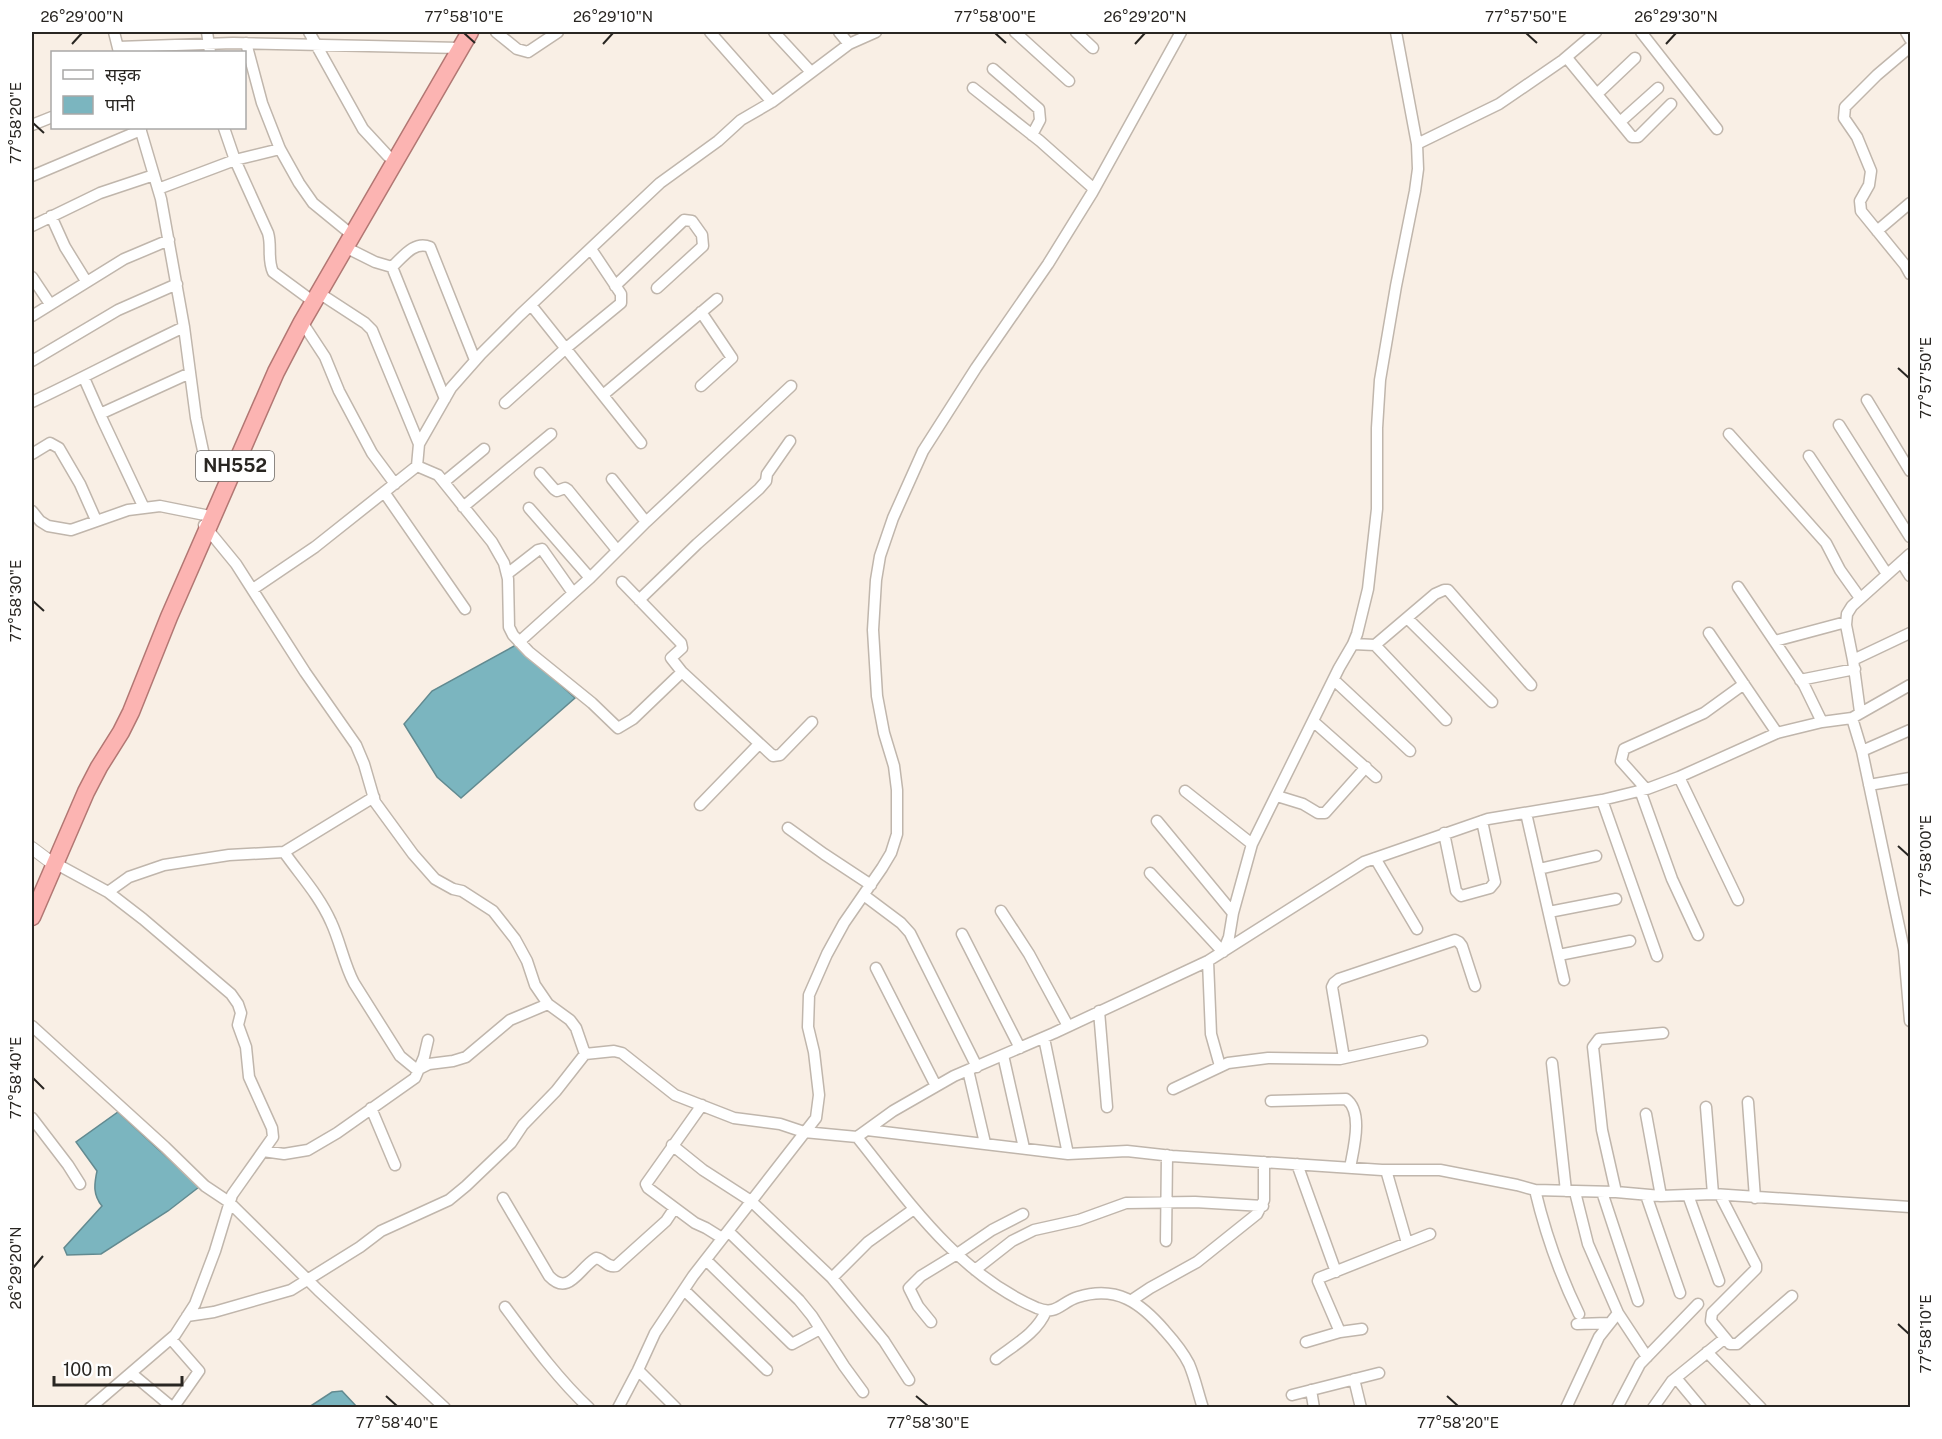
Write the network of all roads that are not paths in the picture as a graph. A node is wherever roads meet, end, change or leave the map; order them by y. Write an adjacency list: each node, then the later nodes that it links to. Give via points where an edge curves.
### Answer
1 (114, 32): 29 (street)
2 (207, 32): 27 (street)
3 (309, 32): 23 (street)
4 (350, 32): 24 (street)
5 (470, 32): 21 (highway, NH552)
6 (496, 32): 7 (street, via 517,49 528,52)
7 (558, 32)
8 (710, 32): 38 (street)
9 (774, 32): 33 (street)
10 (840, 32): 25 (street)
11 (876, 32): 25 (street)
12 (1015, 32): 34 (street)
13 (1076, 32): 28 (street)
14 (1181, 32): 54 (street)
15 (1396, 32): 47 (street)
16 (1596, 32): 30 (street)
17 (1641, 32): 45 (street)
18 (1906, 32): 20 (street)
19 (262, 38): 22 (street); 23 (street)
20 (1911, 39)
21 (456, 42): 24 (street); 49 (highway, NH552); 61 (highway, NH552)
22 (246, 43): 27 (street); 48 (street, via 262,103)
23 (315, 44): 24 (street); 49 (street, via 363,129)
24 (354, 44)
25 (849, 44): 33 (street)
26 (1910, 47): 59 (street, via 1877,75 1844,113 1871,171 1859,205)
27 (210, 48): 29 (street)
28 (1093, 48)
29 (119, 50)
30 (1567, 58): 37 (street); 47 (street, via 1499,104)
31 (1635, 58): 37 (street)
32 (993, 69): 46 (street, via 1039,109 1040,120)
33 (811, 72): 38 (street)
34 (1069, 81)
35 (973, 88): 46 (street)
36 (1658, 88): 41 (street)
37 (1597, 94): 41 (street)
38 (772, 102): 62 (street, via 741,120 660,183)
39 (1671, 105): 41 (street, via 1638,137 1632,137)
40 (51, 117): 42 (street)
41 (1620, 122)
42 (32, 125)
43 (140, 129): 51 (street); 52 (street)
44 (224, 129): 50 (street)
45 (1717, 129)
46 (1032, 135): 54 (street)
47 (1417, 144): 141 (street, via 1415,191 1380,380 1377,509 1368,589)
48 (280, 148): 50 (street); 58 (street, via 313,203)
49 (388, 156): 58 (highway, NH552)
50 (235, 160): 53 (street); 72 (street, via 268,233 273,272)
51 (154, 175): 53 (street); 56 (street, via 100,193)
52 (32, 176)
53 (158, 189): 60 (street)
54 (1094, 189): 185 (street, via 922,451 880,555 873,630 874,674 896,779 897,834 891,853)
55 (1911, 203): 59 (street)
56 (51, 216): 57 (street); 68 (street)
57 (32, 226)
58 (346, 230): 72 (highway, NH552)
59 (1877, 231): 64 (street)
60 (169, 240): 68 (street); 69 (street)
61 (346, 248): 65 (street); 72 (highway, NH552)
62 (591, 249): 70 (street); 75 (street)
63 (1911, 253): 64 (street)
64 (1901, 261): 66 (street)
65 (392, 267): 81 (street, via 414,247 429,247); 88 (street)
66 (1911, 274)
67 (32, 277): 74 (street)
68 (86, 281): 74 (street)
69 (177, 284): 79 (street); 82 (street, via 118,310)
70 (615, 286): 71 (street, via 684,220 692,221 702,235 703,246); 80 (street, via 621,303)
71 (657, 288)
72 (313, 296): 78 (highway, NH552); 98 (street, via 372,330); 105 (highway, NH552, via 253,400)
73 (717, 299): 76 (street)
74 (50, 304): 77 (street)
75 (531, 305): 80 (street); 81 (street)
76 (701, 312): 85 (street, via 732,358); 87 (street)
77 (32, 316)
78 (302, 321): 108 (street, via 325,357 372,453); 116 (highway, NH552)
79 (184, 327): 83 (street); 84 (street)
80 (565, 349): 87 (street); 91 (street)
81 (475, 360): 88 (street)
82 (32, 362)
83 (190, 373): 92 (street); 105 (street, via 205,460)
84 (84, 378): 90 (street); 92 (street)
85 (701, 386)
86 (791, 386): 115 (street)
87 (603, 395): 97 (street)
88 (445, 399): 98 (street)
89 (1867, 400): 103 (street)
90 (32, 402)
91 (505, 403)
92 (100, 414): 111 (street)
93 (1839, 425): 118 (street)
94 (551, 434): 110 (street)
95 (1730, 434): 132 (street, via 1826,543)
96 (790, 441): 133 (street, via 759,489)
97 (641, 443)
98 (419, 444): 102 (street)
99 (484, 449): 107 (street)
100 (32, 454): 114 (street, via 50,443 59,448)
101 (1809, 456): 125 (street)
102 (417, 466): 107 (street); 108 (street)
103 (1911, 471)
104 (540, 473): 121 (street, via 557,491 568,490)
105 (222, 474): 116 (highway, NH552)
106 (612, 479): 115 (street)
107 (444, 482): 110 (street)
108 (395, 484): 109 (street)
109 (384, 492): 130 (street, via 315,547); 134 (street)
110 (463, 507): 124 (street, via 492,542)
111 (144, 508): 114 (street); 116 (street, via 160,506)
112 (529, 508): 119 (street)
113 (32, 511): 117 (street)
114 (96, 520): 117 (street, via 71,530)
115 (646, 522): 121 (street)
116 (205, 523): 130 (street); 182 (highway, NH552, via 127,699 74,797)
117 (36, 524)
118 (1911, 537)
119 (556, 540): 120 (street); 127 (street)
120 (542, 549): 124 (street); 131 (street)
121 (617, 550): 127 (street)
122 (1911, 554): 123 (street)
123 (1901, 562): 125 (street); 126 (street)
124 (507, 574): 140 (street, via 509,627)
125 (1887, 574): 132 (street)
126 (1911, 576)
127 (590, 578): 131 (street)
128 (622, 582): 133 (street)
129 (1738, 587): 139 (street)
130 (253, 589): 169 (street, via 356,745)
131 (573, 593): 140 (street)
132 (1860, 598): 136 (street, via 1848,610)
133 (639, 600): 144 (street, via 681,644 671,658)
134 (465, 609)
135 (1407, 618): 142 (street); 148 (street, via 1435,594 1448,590); 150 (street)
136 (1846, 622): 139 (street); 143 (street)
137 (1709, 633): 147 (street)
138 (1911, 633): 143 (street)
139 (1775, 641): 146 (street)
140 (519, 642): 144 (street, via 618,728 633,719)
141 (1353, 644): 142 (street); 145 (street)
142 (1375, 645): 152 (street)
143 (1854, 664): 146 (street); 151 (street)
144 (682, 672): 158 (street)
145 (1334, 680): 154 (street); 159 (street)
146 (1800, 680): 155 (street)
147 (1744, 684): 157 (street); 166 (street, via 1704,713 1624,749 1621,761)
148 (1531, 685)
149 (1911, 685): 151 (street)
150 (1491, 702)
151 (1856, 715): 155 (street); 160 (street)
152 (1446, 720)
153 (812, 722): 158 (street, via 777,757)
154 (1314, 722): 161 (street); 168 (street)
155 (1822, 722): 157 (street)
156 (1911, 730): 160 (street)
157 (1777, 734): 163 (street)
158 (759, 744): 171 (street)
159 (1410, 750)
160 (1862, 751): 165 (street)
161 (1366, 767): 162 (street); 168 (street, via 1325,813)
162 (1376, 777)
163 (1679, 777): 166 (street); 190 (street)
164 (1911, 778): 165 (street)
165 (1869, 785): 199 (street)
166 (1643, 790): 170 (street); 197 (street, via 1672,879)
167 (1185, 791): 177 (street)
168 (1277, 796): 177 (street)
169 (374, 797): 179 (street); 207 (street, via 412,854 435,879 493,910 506,925)
170 (1602, 800): 172 (street); 202 (street)
171 (700, 805)
172 (1526, 813): 174 (street); 183 (street)
173 (1157, 821): 193 (street)
174 (1482, 821): 176 (street); 176 (street, via 1495,882 1490,888 1458,894)
175 (788, 828): 185 (street)
176 (1444, 833): 181 (street)
177 (1252, 844): 193 (street)
178 (32, 848): 182 (street)
179 (284, 852): 186 (street, via 164,865 129,877); 223 (street, via 323,906 354,982 400,1056)
180 (1596, 856): 183 (street)
181 (1375, 858): 195 (street); 200 (street)
182 (52, 862): 186 (street); 187 (highway, NH552); 194 (highway, NH552)
183 (1539, 869): 192 (street)
184 (1150, 873): 200 (street)
185 (871, 885): 188 (street)
186 (108, 892): 239 (street, via 231,994 238,1004 238,1025 246,1047 249,1077 272,1128 273,1137)
187 (32, 894)
188 (865, 896): 222 (street, via 910,933); 234 (street, via 844,923 808,995 808,1026 819,1095 816,1118)
189 (1616, 899): 192 (street)
190 (1738, 900)
191 (1001, 911): 210 (street)
192 (1549, 912): 201 (street)
193 (1233, 913): 200 (street)
194 (32, 917)
195 (1417, 929)
196 (962, 934): 216 (street)
197 (1698, 935)
198 (1630, 941): 201 (street)
199 (1907, 949): 209 (street)
200 (1223, 952): 203 (street)
201 (1559, 955): 205 (street)
202 (1658, 956)
203 (1208, 961): 208 (street); 221 (street, via 1211,1034)
204 (876, 968): 224 (street)
205 (1564, 980)
206 (1475, 986): 219 (street, via 1462,946 1455,940 1339,979 1332,987)
207 (548, 1004): 217 (street, via 576,1028); 223 (street, via 510,1020 466,1057)
208 (1100, 1011): 210 (street); 229 (street)
209 (1911, 1021)
210 (1068, 1026): 213 (street)
211 (33, 1031): 252 (street, via 205,1186)
212 (1663, 1033): 251 (street, via 1599,1039 1593,1047 1602,1130)
213 (1044, 1038): 216 (street); 240 (street)
214 (428, 1040): 223 (street)
215 (1422, 1041): 219 (street)
216 (1020, 1048): 218 (street)
217 (585, 1054): 228 (street, via 622,1053 675,1095); 275 (street, via 511,1143 449,1200 381,1231)
218 (1003, 1055): 222 (street); 238 (street)
219 (1344, 1058): 221 (street, via 1268,1058)
220 (1552, 1063): 249 (street)
221 (1220, 1066): 225 (street)
222 (973, 1068): 224 (street); 236 (street)
223 (417, 1070): 231 (street, via 407,1085)
224 (936, 1086): 235 (street)
225 (1173, 1089)
226 (1271, 1101): 245 (street, via 1351,1102 1356,1137)
227 (1748, 1102): 258 (street)
228 (702, 1105): 234 (street, via 734,1118 780,1124); 237 (street)
229 (1107, 1107)
230 (1706, 1107): 253 (street)
231 (371, 1108): 239 (street, via 308,1150 284,1154); 244 (street)
232 (1646, 1114): 256 (street)
233 (32, 1118): 247 (street)
234 (804, 1132): 235 (street); 259 (street)
235 (862, 1133): 236 (street); 264 (street)
236 (985, 1143): 238 (street)
237 (672, 1145): 259 (street); 263 (street, via 646,1184)
238 (1024, 1148): 240 (street)
239 (264, 1151): 252 (street)
240 (1068, 1154): 241 (street, via 1127,1151)
241 (1167, 1155): 242 (street); 260 (street)
242 (1264, 1162): 243 (street); 261 (street)
243 (1297, 1164): 245 (street); 273 (street)
244 (395, 1165)
245 (1350, 1168): 246 (street)
246 (1386, 1170): 248 (street, via 1440,1170); 269 (street)
247 (80, 1184)
248 (1534, 1190): 249 (street); 290 (street, via 1578,1319)
249 (1570, 1191): 250 (street); 286 (street)
250 (1602, 1192): 251 (street); 281 (street)
251 (1616, 1192): 254 (street)
252 (232, 1194): 275 (street); 282 (street)
253 (1716, 1194): 255 (street); 258 (street); 294 (street, via 1756,1265 1755,1272 1712,1313 1711,1321)
254 (1646, 1195): 256 (street); 278 (street)
255 (1688, 1195): 256 (street); 276 (street)
256 (1661, 1196)
257 (503, 1198): 263 (street, via 549,1276 558,1284 568,1283 596,1258 616,1266)
258 (1755, 1198): 262 (street)
259 (751, 1202): 267 (street); 274 (street)
260 (1167, 1203): 261 (street); 268 (street); 272 (street, via 1126,1203 1079,1221 1034,1230 1012,1240)
261 (1263, 1206): 280 (street, via 1250,1222 1197,1262)
262 (1911, 1208)
263 (674, 1209): 267 (street, via 694,1223)
264 (914, 1209): 270 (street); 274 (street, via 868,1242)
265 (1023, 1214): 270 (street)
266 (1430, 1234): 269 (street)
267 (725, 1235): 271 (street); 291 (street, via 799,1300)
268 (1166, 1241)
269 (1407, 1243): 273 (street)
270 (957, 1254): 272 (street); 289 (street, via 909,1288)
271 (706, 1260): 277 (street); 291 (street, via 792,1344)
272 (975, 1270): 285 (street, via 1007,1292)
273 (1336, 1272): 293 (street, via 1318,1281)
274 (832, 1278): 306 (street, via 884,1341)
275 (307, 1280): 287 (street, via 291,1290); 312 (street)
276 (1719, 1281)
277 (684, 1290): 300 (street, via 656,1333); 301 (street)
278 (1680, 1293)
279 (1792, 1296): 294 (street, via 1737,1344 1730,1344)
280 (1132, 1300): 285 (street, via 1098,1293); 316 (street, via 1175,1342 1189,1365)
281 (1638, 1301)
282 (195, 1304): 287 (street); 288 (street)
283 (1698, 1304): 298 (street)
284 (505, 1307): 313 (street, via 569,1388)
285 (1046, 1311): 299 (street, via 1032,1332)
286 (1618, 1313): 290 (street); 298 (street)
287 (202, 1314): 288 (street)
288 (187, 1316): 295 (street)
289 (931, 1322)
290 (1608, 1323): 319 (street)
291 (820, 1329): 308 (street)
292 (1362, 1329): 293 (street)
293 (1340, 1332): 296 (street)
294 (1725, 1338): 297 (street)
295 (171, 1339): 303 (street); 311 (street, via 199,1371)
296 (1306, 1342)
297 (1707, 1352): 304 (street); 323 (street)
298 (1647, 1357): 320 (street)
299 (996, 1359)
300 (639, 1370): 314 (street); 315 (street)
301 (767, 1370)
302 (1379, 1372): 305 (street)
303 (131, 1373): 310 (street); 311 (street)
304 (1676, 1378): 321 (street); 322 (street)
305 (1354, 1379): 307 (street); 318 (street)
306 (909, 1380)
307 (1311, 1390): 309 (street); 317 (street)
308 (863, 1392)
309 (1293, 1395)
310 (90, 1407)
311 (173, 1407)
312 (445, 1407)
313 (589, 1407)
314 (618, 1407)
315 (676, 1407)
316 (1203, 1407)
317 (1314, 1407)
318 (1361, 1407)
319 (1566, 1407)
320 (1617, 1407)
321 (1653, 1407)
322 (1701, 1407)
323 (1761, 1407)

